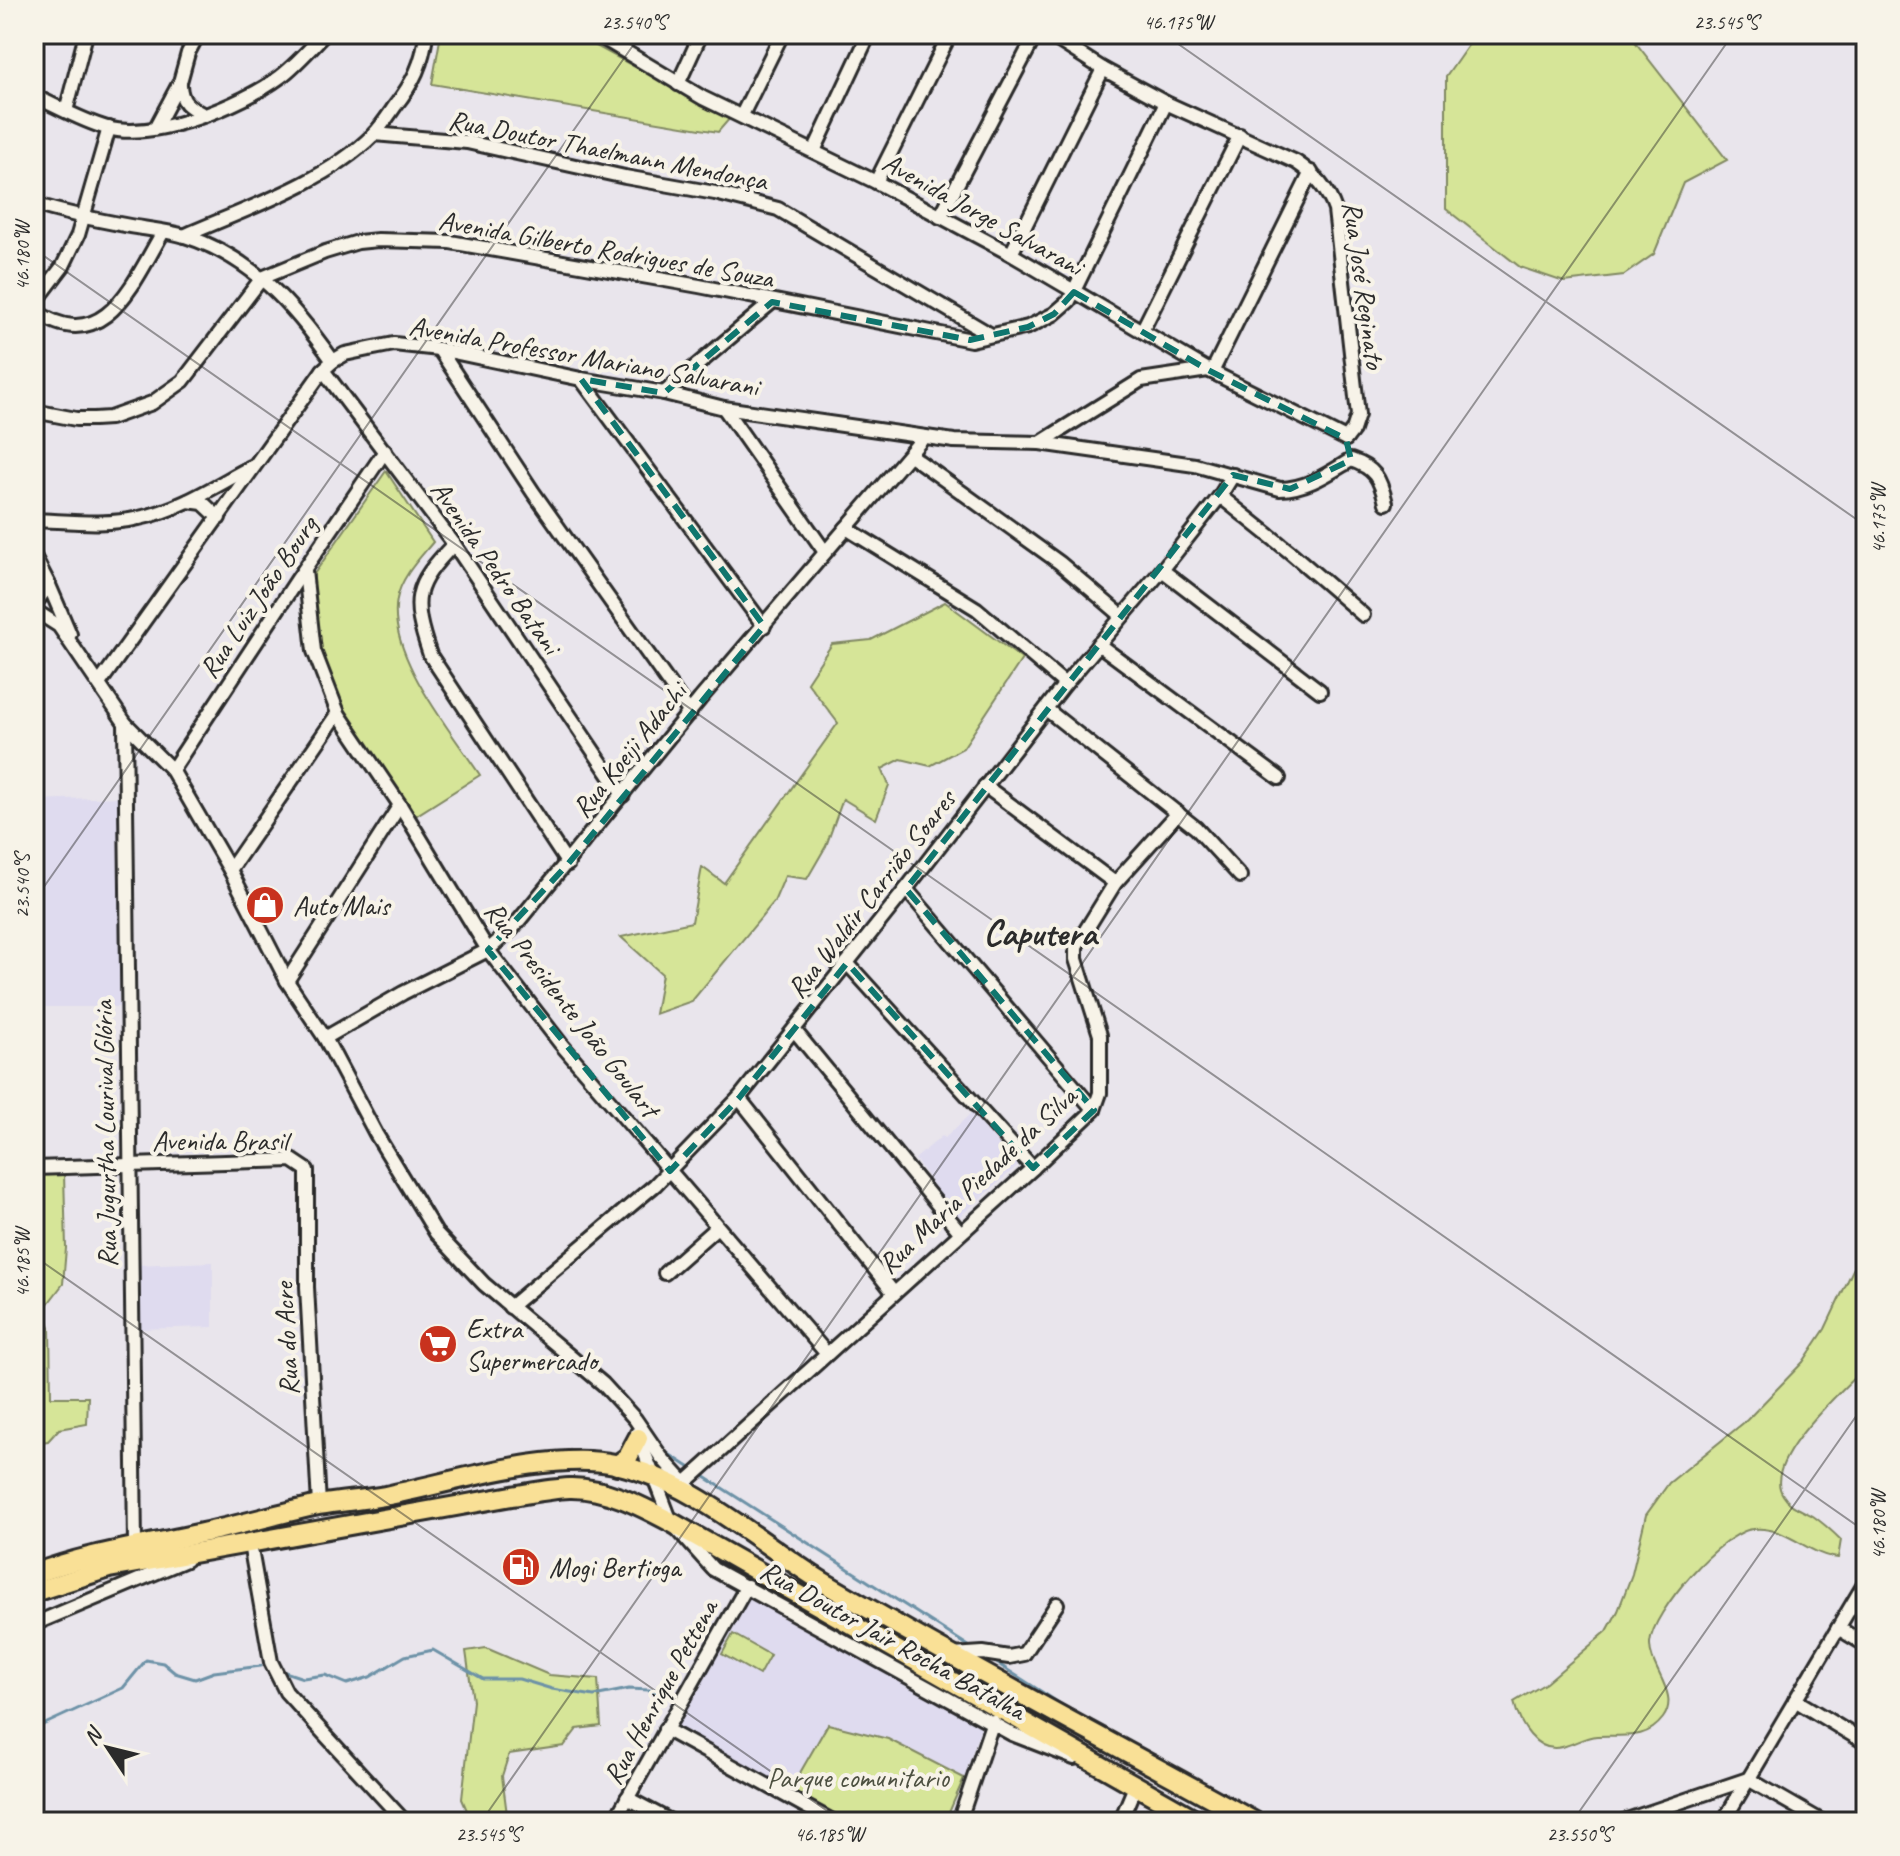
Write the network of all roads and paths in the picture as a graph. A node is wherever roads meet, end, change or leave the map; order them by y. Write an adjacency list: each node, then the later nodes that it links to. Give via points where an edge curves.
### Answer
1 (86, 34): 18 (street)
2 (198, 34): 14 (street)
3 (324, 34): 19 (street, via 261,90)
4 (426, 34): 23 (street, via 418,74)
5 (596, 34): 12 (street, Avenida Jorge Salvarani)
6 (701, 34): 15 (street)
7 (782, 34): 20 (street)
8 (869, 34): 25 (street)
9 (950, 34): 27 (street)
10 (1036, 34): 29 (street)
11 (1048, 34): 13 (street, Rua José Reginato)
12 (614, 39): 15 (street, Avenida Jorge Salvarani)
13 (1103, 69): 17 (street, Rua José Reginato); 33 (street)
14 (180, 82): 19 (street, via 184,102); 21 (street)
15 (678, 84): 20 (street, Avenida Jorge Salvarani)
16 (34, 96): 18 (street)
17 (1166, 103): 24 (street, Rua José Reginato); 35 (street)
18 (66, 111): 22 (street)
19 (204, 115): 21 (street)
20 (742, 115): 25 (street, Avenida Jorge Salvarani)
21 (156, 127): 22 (street)
22 (109, 128): 30 (street)
23 (374, 134): 32 (street, via 308,180); 40 (street, Rua Doutor Thaelmann Mendonça, via 467,142 778,209)
24 (1240, 135): 26 (street, Rua José Reginato); 39 (street)
25 (814, 151): 27 (street, Avenida Jorge Salvarani)
26 (1311, 172): 43 (street); 49 (street, Rua José Reginato, via 1335,210 1358,415)
27 (876, 182): 29 (street, Avenida Jorge Salvarani)
28 (34, 204): 30 (street, Avenida Pedro Batani)
29 (940, 217): 33 (street, Avenida Jorge Salvarani)
30 (83, 218): 31 (street, Avenida Pedro Batani); 37 (street, via 63,266)
31 (163, 232): 32 (street, Avenida Pedro Batani); 38 (street, via 113,312 73,327)
32 (184, 236): 34 (street, Avenida Pedro Batani)
33 (1011, 254): 35 (street, Avenida Jorge Salvarani)
34 (262, 278): 36 (street, Avenida Gilberto Rodrigues de Souza, via 325,252 390,239 450,242); 42 (street, Avenida Pedro Batani, via 291,305); 47 (street, via 183,381 160,399 94,419)
35 (1074, 292): 39 (street, Avenida Jorge Salvarani); 40 (street, Avenida Gilberto Rodrigues de Souza, via 1054,314 1028,327)
36 (772, 302): 40 (street, Avenida Gilberto Rodrigues de Souza, via 968,340); 45 (street)
37 (34, 304)
38 (34, 310)
39 (1142, 331): 43 (street, Avenida Jorge Salvarani)
40 (991, 335)
41 (439, 349): 42 (street, Avenida Professor Mariano Salvarani, via 394,344 345,354); 44 (street, Avenida Professor Mariano Salvarani); 79 (street)
42 (328, 366): 51 (street, Avenida Pedro Batani); 54 (street)
43 (1210, 371): 49 (street, Avenida Jorge Salvarani); 50 (street, via 1141,380)
44 (581, 379): 45 (street, Avenida Professor Mariano Salvarani); 71 (street)
45 (664, 393): 46 (street, Avenida Professor Mariano Salvarani)
46 (724, 408): 48 (street, Avenida Professor Mariano Salvarani); 63 (street)
47 (34, 411)
48 (924, 437): 50 (street, Avenida Professor Mariano Salvarani); 52 (street, Rua Koeiji Adachi)
49 (1346, 439): 53 (street)
50 (1040, 443): 55 (street, Avenida Professor Mariano Salvarani)
51 (385, 451): 62 (street, Avenida Pedro Batani); 66 (street, Rua Luiz João Bourg)
52 (910, 455): 61 (street, Rua Koeiji Adachi); 70 (street, via 1060,563)
53 (1351, 460): 55 (street, Avenida Professor Mariano Salvarani, via 1290,489); 58 (street, via 1377,473)
54 (255, 465): 57 (street); 59 (street)
55 (1233, 475): 56 (street, Rua Waldir Carrião Soares)
56 (1220, 496): 65 (street, Rua Waldir Carrião Soares); 69 (street)
57 (186, 501): 59 (street, via 203,503); 60 (street, via 118,522)
58 (1386, 503)
59 (219, 518): 74 (street)
60 (34, 520)
61 (846, 528): 63 (street, Rua Koeiji Adachi); 75 (street, via 977,609)
62 (454, 544): 84 (street, Avenida Pedro Batani); 87 (street, via 422,580 419,615 430,655)
63 (825, 552): 71 (street, Rua Koeiji Adachi)
64 (34, 556): 67 (street)
65 (1162, 570): 70 (street, Rua Waldir Carrião Soares); 76 (street)
66 (305, 571): 78 (street, Rua Presidente João Goulart, via 314,651); 81 (street, Rua Luiz João Bourg)
67 (49, 585): 68 (street); 73 (street)
68 (34, 608): 73 (street, via 55,622)
69 (1363, 615)
70 (1122, 616): 72 (street, Rua Waldir Carrião Soares)
71 (764, 626): 79 (street, Rua Koeiji Adachi)
72 (1098, 644): 75 (street, Rua Waldir Carrião Soares); 82 (street)
73 (73, 645): 74 (street)
74 (99, 684): 80 (street)
75 (1065, 684): 77 (street, Rua Waldir Carrião Soares)
76 (1320, 691)
77 (1046, 709): 83 (street, Rua Waldir Carrião Soares); 86 (street)
78 (338, 713): 85 (street, Rua Presidente João Goulart); 88 (street)
79 (690, 713): 84 (street, Rua Koeiji Adachi)
80 (125, 723): 81 (street); 99 (street, Rua Jugurtha Lourival Glória)
81 (172, 770): 88 (street)
82 (1279, 778)
83 (985, 786): 90 (street); 91 (street, Rua Waldir Carrião Soares)
84 (623, 795): 87 (street, Rua Koeiji Adachi)
85 (400, 805): 92 (street, Rua Presidente João Goulart); 94 (street)
86 (1178, 813): 89 (street); 90 (street, Rua Maria Piedade da Silva)
87 (568, 864): 92 (street, Rua Koeiji Adachi)
88 (230, 870): 94 (street)
89 (1240, 876)
90 (1115, 883): 98 (street, Rua Maria Piedade da Silva, via 1076,946 1100,1035 1100,1093)
91 (906, 889): 93 (street, Rua Waldir Carrião Soares); 98 (street)
92 (488, 950): 96 (street, Rua Koeiji Adachi); 103 (street, Rua Presidente João Goulart)
93 (847, 963): 95 (street, Rua Waldir Carrião Soares); 101 (street)
94 (287, 981): 96 (street)
95 (795, 1031): 97 (street, Rua Waldir Carrião Soares); 105 (street)
96 (325, 1038): 108 (street, via 436,1233)
97 (739, 1098): 103 (street, Rua Waldir Carrião Soares); 107 (street)
98 (1094, 1110): 101 (street, Rua Maria Piedade da Silva)
99 (129, 1164): 100 (street, Avenida Brasil); 102 (street, Avenida Brasil, via 292,1160); 120 (street, Rua Jugurtha Lourival Glória)
100 (34, 1168)
101 (1033, 1168): 105 (street, Rua Maria Piedade da Silva)
102 (307, 1170): 117 (street, Rua do Acre, via 307,1287)
103 (670, 1171): 104 (street, Rua Presidente João Goulart); 108 (street, Rua Waldir Carrião Soares)
104 (717, 1227): 106 (street); 109 (street, Rua Presidente João Goulart)
105 (960, 1232): 107 (street, Rua Maria Piedade da Silva)
106 (665, 1273)
107 (893, 1292): 109 (street, Rua Maria Piedade da Silva)
108 (510, 1307): 110 (street, via 603,1384)
109 (827, 1354): 114 (street, Rua Maria Piedade da Silva)
110 (636, 1429): 111 (main road, via 628,1457); 113 (street); 114 (street)
111 (617, 1465): 112 (main road, via 570,1461); 113 (main road)
112 (494, 1472): 116 (main road, via 476,1488); 117 (main road)
113 (655, 1478): 115 (main road); 118 (street)
114 (685, 1483): 115 (street)
115 (698, 1499): 130 (main road, via 820,1579)
116 (485, 1501): 118 (main road, via 572,1488 638,1504); 119 (main road)
117 (319, 1505): 120 (main road)
118 (671, 1522): 124 (street, Rua Doutor Jair Rocha Batalha, via 713,1569); 135 (main road)
119 (250, 1544): 121 (main road); 139 (street, via 276,1677)
120 (135, 1545): 122 (main road)
121 (203, 1552): 125 (main road, via 109,1568); 127 (street)
122 (34, 1574)
123 (1866, 1581): 128 (street)
124 (747, 1586): 132 (street, Rua Doutor Jair Rocha Batalha); 133 (street, Rua Henrique Pettena)
125 (34, 1592)
126 (1057, 1604): 130 (street, via 1024,1654)
127 (34, 1624)
128 (1838, 1628): 129 (street); 131 (street)
129 (1866, 1645)
130 (953, 1655): 146 (main road)
131 (1795, 1700): 134 (street); 136 (street)
132 (993, 1721): 135 (street, Rua Doutor Jair Rocha Batalha, via 1027,1741); 143 (street)
133 (665, 1729): 138 (street, Rua Henrique Pettena); 142 (street)
134 (1866, 1743)
135 (1111, 1770): 137 (main road)
136 (1748, 1779): 147 (street); 148 (street); 149 (street)
137 (1136, 1784): 144 (street); 145 (main road)
138 (627, 1798): 140 (street, Rua Henrique Pettena); 141 (street)
139 (405, 1822)
140 (614, 1822)
141 (672, 1822)
142 (834, 1822)
143 (959, 1822)
144 (1120, 1822)
145 (1200, 1822)
146 (1255, 1822)
147 (1621, 1822)
148 (1723, 1822)
149 (1823, 1822)

